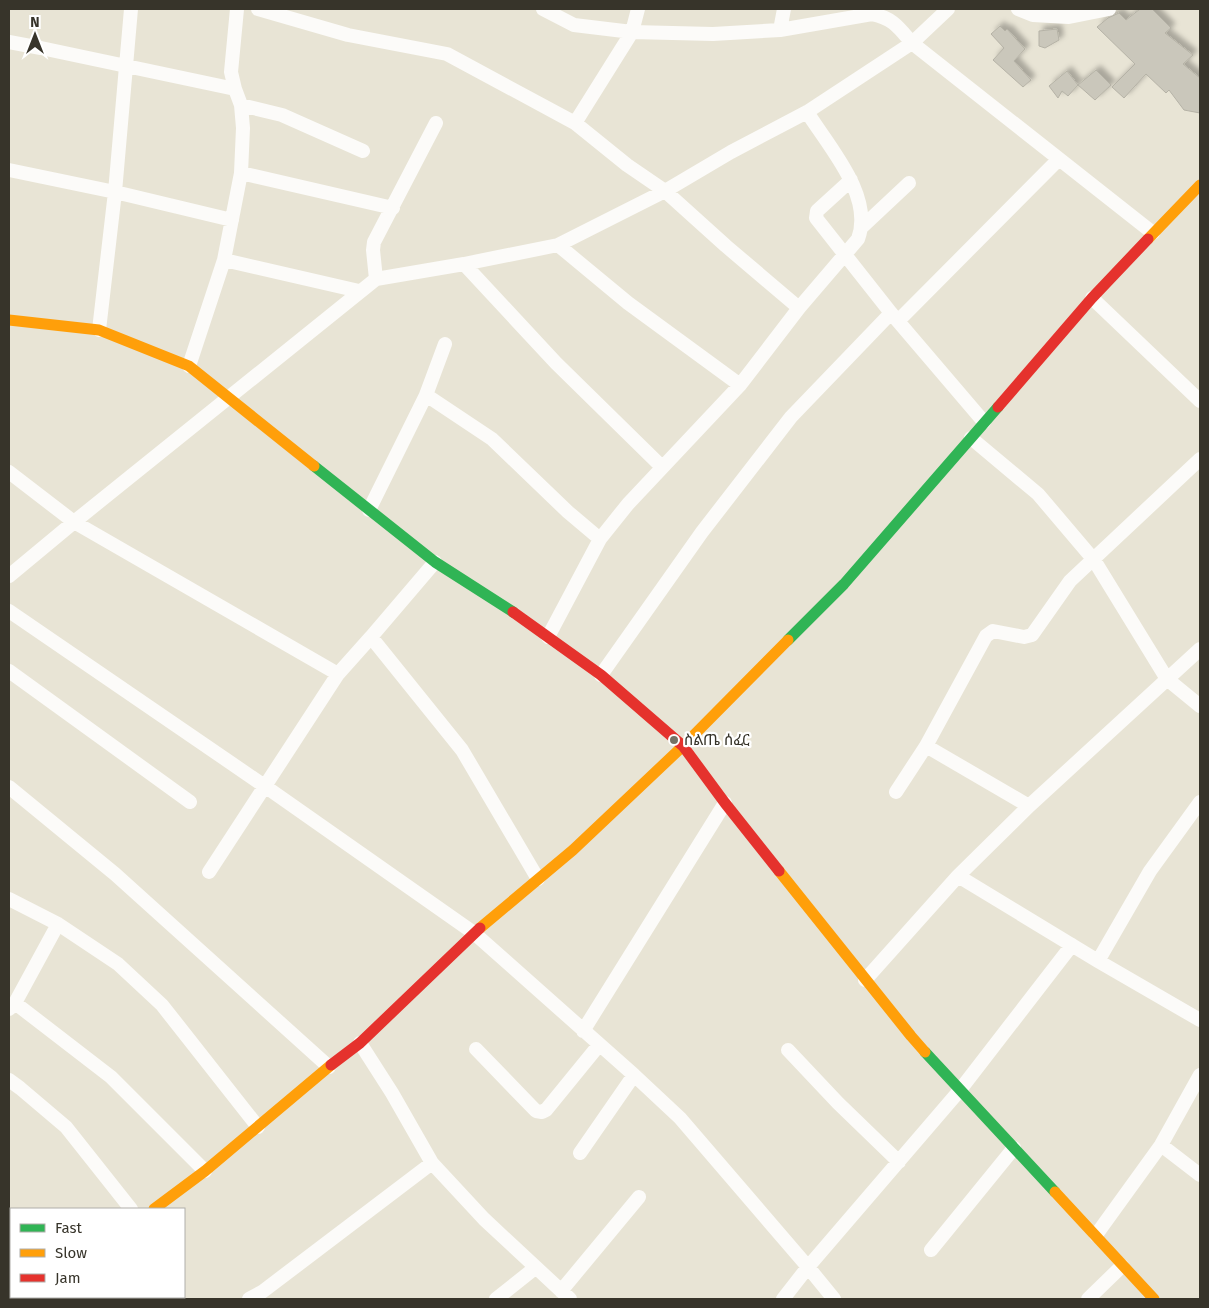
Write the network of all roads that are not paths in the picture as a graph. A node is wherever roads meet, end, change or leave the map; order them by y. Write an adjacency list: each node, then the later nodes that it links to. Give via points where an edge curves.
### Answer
1 (131, 9): 14 (street)
2 (237, 9): 15 (street, via 231,72)
3 (258, 9): 19 (street, via 348,35 447,54)
4 (543, 9): 11 (street, via 574,25)
5 (638, 9): 11 (street)
6 (784, 9): 10 (street)
7 (948, 9): 13 (street)
8 (1018, 9): 9 (street, via 1033,15 1069,17)
9 (1109, 9)
10 (780, 30): 11 (street, via 713,34); 13 (street, via 872,14 892,20)
11 (632, 32): 19 (street)
12 (9, 42): 14 (street)
13 (912, 43): 17 (street); 21 (street)
14 (125, 65): 15 (street); 28 (street)
15 (235, 89): 16 (street)
16 (241, 105): 20 (street, via 282,115); 23 (street)
17 (807, 112): 24 (street); 27 (street)
18 (436, 123): 29 (street)
19 (575, 123): 27 (street)
20 (363, 151)
21 (1058, 160): 32 (street); 41 (street)
22 (9, 170): 28 (street)
23 (241, 173): 29 (street); 30 (street)
24 (851, 180): 31 (street, via 858,197); 34 (street, via 816,214)
25 (909, 183): 31 (street)
26 (1200, 185): 32 (street)
27 (665, 191): 33 (street); 40 (street)
28 (115, 192): 30 (street); 43 (street)
29 (393, 208): 37 (street, via 374,242)
30 (232, 220): 35 (street)
31 (862, 228): 34 (street, via 858,239)
32 (1153, 233): 39 (street)
33 (558, 245): 36 (street); 46 (street, via 628,303)
34 (844, 254): 40 (street); 41 (street)
35 (224, 260): 38 (street); 45 (street)
36 (464, 264): 37 (street); 53 (street, via 556,363)
37 (376, 279): 38 (street)
38 (359, 291): 48 (street)
39 (1092, 298): 49 (street); 50 (street)
40 (799, 308): 46 (street)
41 (895, 317): 50 (street); 67 (street, via 790,417 702,532)
42 (9, 320): 43 (street)
43 (99, 330): 45 (street)
44 (445, 344): 47 (street)
45 (188, 366): 48 (street)
46 (740, 385): 53 (street)
47 (426, 395): 55 (street); 57 (street, via 492,439)
48 (228, 398): 55 (street); 56 (street)
49 (1200, 401)
50 (984, 422): 51 (street)
51 (971, 438): 58 (street, via 1038,494); 70 (street, via 844,584)
52 (1200, 459): 58 (street)
53 (662, 467): 57 (street)
54 (9, 472): 56 (street)
55 (369, 510): 59 (street)
56 (74, 522): 60 (street); 66 (street)
57 (600, 539): 63 (street)
58 (1094, 560): 68 (street); 71 (street, via 1070,581 1032,635 1024,637 993,631 986,636)
59 (435, 562): 62 (street); 63 (street)
60 (9, 576)
61 (9, 611): 72 (street)
62 (371, 637): 66 (street); 81 (street, via 462,750)
63 (548, 638): 67 (street)
64 (1200, 649): 68 (street)
65 (9, 671): 75 (street)
66 (338, 674): 72 (street)
67 (602, 675): 70 (street)
68 (1167, 679): 69 (street); 78 (street)
69 (1200, 706)
70 (682, 746): 77 (street); 81 (street)
71 (926, 746): 74 (street); 78 (street)
72 (266, 787): 79 (street); 84 (street)
73 (9, 788): 95 (street, via 116,874)
74 (896, 792)
75 (190, 802)
76 (1200, 802): 86 (street, via 1150,871)
77 (725, 803): 87 (street); 90 (street)
78 (1029, 806): 80 (street)
79 (210, 872)
80 (958, 876): 85 (street); 87 (street)
81 (538, 879): 84 (street)
82 (9, 899): 83 (street)
83 (58, 924): 88 (street); 100 (street, via 118,964 162,1005)
84 (474, 933): 90 (street); 91 (street)
85 (1072, 945): 86 (street); 99 (street)
86 (1098, 961): 89 (street)
87 (865, 980): 99 (street)
88 (12, 1006): 106 (street, via 110,1077)
89 (1200, 1020)
90 (583, 1031): 92 (street)
91 (360, 1043): 95 (street); 105 (street)
92 (599, 1045): 93 (street, via 542,1112 536,1111); 96 (street)
93 (476, 1049)
94 (788, 1050): 104 (street)
95 (329, 1067): 100 (street)
96 (634, 1075): 103 (street); 114 (street, via 680,1118)
97 (1200, 1075): 101 (street)
98 (9, 1080): 109 (street, via 66,1128)
99 (960, 1090): 102 (street); 104 (street)
100 (258, 1127): 106 (street)
101 (1161, 1145): 107 (street); 111 (street)
102 (1014, 1148): 111 (street); 112 (street)
103 (580, 1153)
104 (899, 1162): 114 (street)
105 (432, 1163): 115 (street); 117 (street)
106 (204, 1172): 110 (street)
107 (1200, 1175)
108 (639, 1197): 116 (street)
109 (130, 1208)
110 (155, 1208)
111 (1096, 1236): 113 (street)
112 (930, 1250)
113 (1122, 1266): 121 (street); 122 (street)
114 (808, 1267): 119 (street); 120 (street)
115 (535, 1268): 116 (street); 118 (street)
116 (565, 1295)
117 (249, 1299)
118 (496, 1299)
119 (783, 1299)
120 (834, 1299)
121 (1088, 1299)
122 (1154, 1299)

